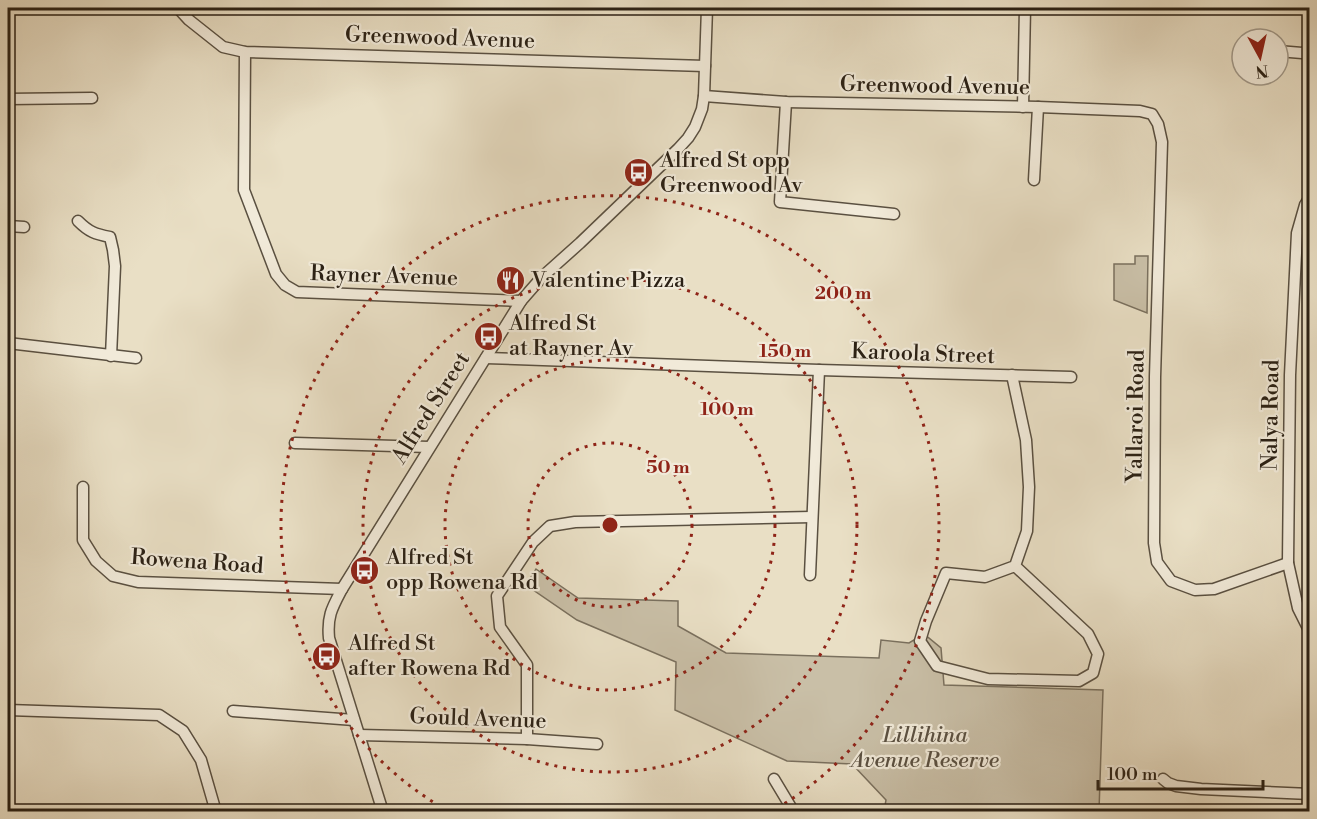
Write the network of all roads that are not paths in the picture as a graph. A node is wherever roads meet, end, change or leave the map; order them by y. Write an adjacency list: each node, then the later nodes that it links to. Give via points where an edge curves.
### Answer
1 (178, 8): 5 (street, via 223,47)
2 (706, 8): 7 (street, Alfred Street)
3 (1025, 8): 12 (street)
4 (1310, 50): 6 (street)
5 (245, 52): 7 (street, Greenwood Avenue); 21 (street, Rayner Avenue, via 244,190 276,274 285,285 297,292)
6 (1290, 52)
7 (705, 66): 8 (street, Alfred Street)
8 (704, 96): 11 (street, Greenwood Avenue); 21 (street, Alfred Street, via 698,121 684,143)
9 (92, 98): 10 (street)
10 (8, 99)
11 (786, 102): 12 (street, Greenwood Avenue); 17 (street, via 780,202)
12 (1023, 107): 13 (street, Greenwood Avenue)
13 (1038, 107): 14 (street, Greenwood Avenue, via 1140,111 1152,114); 15 (street)
14 (1158, 124): 33 (street, Yallaroi Road, via 1162,142 1155,377 1157,562 1171,581 1195,590 1214,589)
15 (1034, 180)
16 (1310, 197): 33 (street, Nalya Road, via 1297,233 1290,375)
17 (894, 214)
18 (78, 221): 23 (street, via 86,230 110,237 115,266)
19 (8, 226): 20 (street)
20 (24, 226)
21 (521, 301): 25 (street, Alfred Street)
22 (8, 343): 23 (street)
23 (111, 356): 24 (street)
24 (136, 358)
25 (486, 358): 26 (street, Karoola Street); 30 (street, Alfred Street)
26 (819, 370): 27 (street, Karoola Street); 32 (street)
27 (1012, 375): 28 (street, Karoola Street); 34 (street, via 1026,440 1029,487 1027,531)
28 (1071, 377)
29 (295, 443): 30 (street)
30 (429, 447): 36 (street, Alfred Street)
31 (83, 487): 36 (street, Rowena Road, via 83,540 96,561 113,576 138,582)
32 (812, 517): 35 (street); 42 (street, via 575,522 550,526 533,542 497,596 500,627 527,665)
33 (1288, 563): 37 (street, Nalya Road, via 1298,608)
34 (1015, 566): 34 (street, via 985,577 946,573 920,641 937,666 988,679 1079,681 1094,673 1098,654 1088,634)
35 (810, 575)
36 (342, 589): 40 (street, Alfred Street, via 328,619 328,638)
37 (1310, 632)
38 (8, 710): 47 (street, via 159,715 183,731 201,760)
39 (233, 711): 40 (street)
40 (354, 720): 41 (street, Alfred Street)
41 (359, 735): 42 (street, Gould Avenue); 48 (street, Alfred Street)
42 (527, 739): 43 (street, Gould Avenue)
43 (597, 744)
44 (774, 779): 49 (street)
45 (1163, 779): 46 (street, via 1194,789)
46 (1310, 794)
47 (216, 812)
48 (383, 812)
49 (792, 812)

